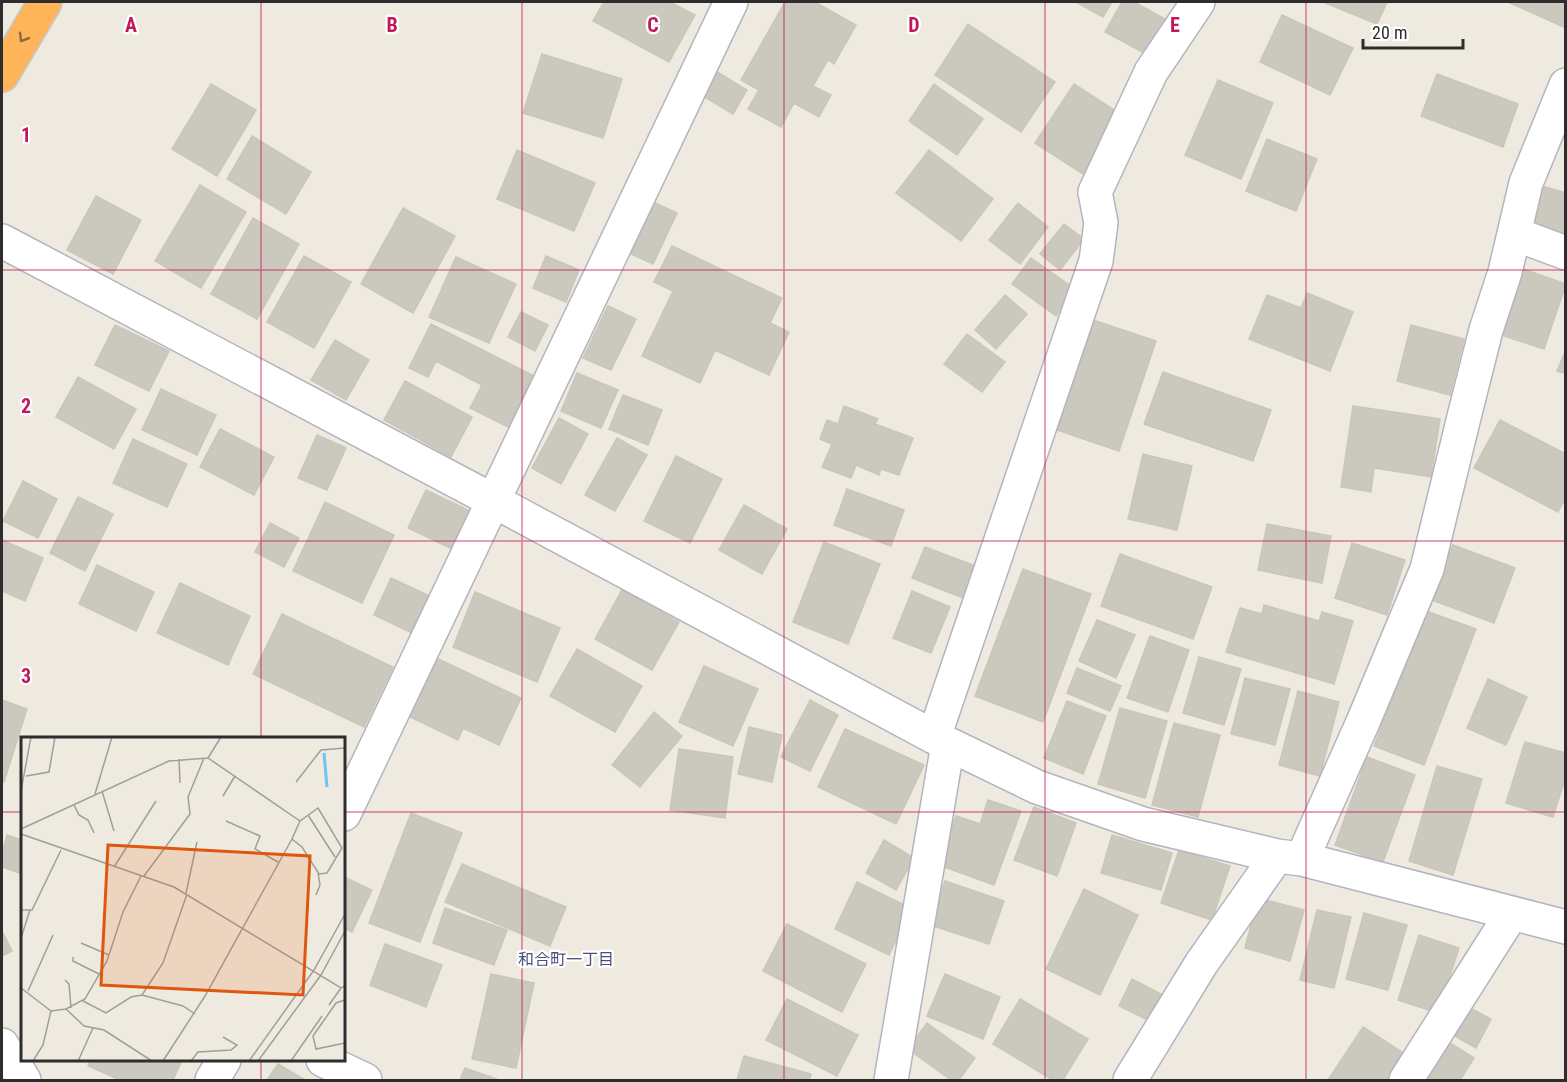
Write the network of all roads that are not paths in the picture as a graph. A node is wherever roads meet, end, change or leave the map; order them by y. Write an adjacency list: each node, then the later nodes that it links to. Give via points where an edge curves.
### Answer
1 (45, 2): 4 (highway, one-way to 4)
2 (731, 2): 9 (street)
3 (1198, 2): 10 (street, via 1151,72 1095,192 1101,223 1096,261)
4 (2, 75)
5 (1566, 85): 6 (street, via 1526,183)
6 (1515, 234): 8 (street); 12 (street, via 1478,363 1427,569 1363,722)
7 (2, 241): 9 (street)
8 (1566, 253)
9 (492, 500): 10 (street); 11 (street)
10 (941, 741): 12 (street, via 1036,787 1143,824); 21 (street)
11 (345, 812)
12 (1289, 857): 13 (street); 22 (street, via 1201,964)
13 (1512, 913): 14 (street); 23 (street)
14 (1566, 927)
15 (2, 1045): 18 (street)
16 (223, 1061): 19 (street)
17 (327, 1061): 20 (street)
18 (24, 1080)
19 (212, 1080)
20 (365, 1080)
21 (891, 1080)
22 (1130, 1080)
23 (1406, 1080)

